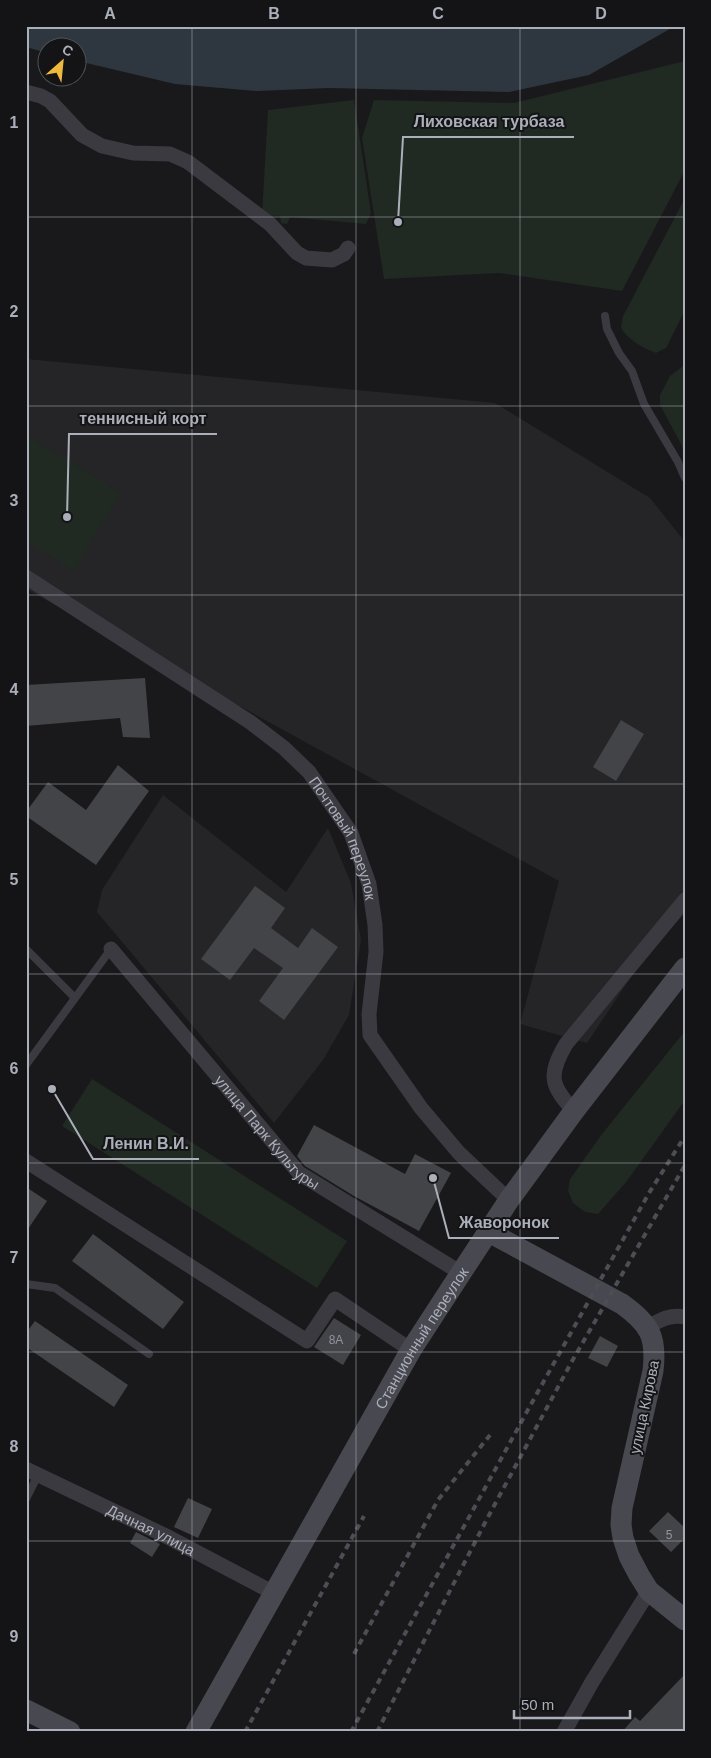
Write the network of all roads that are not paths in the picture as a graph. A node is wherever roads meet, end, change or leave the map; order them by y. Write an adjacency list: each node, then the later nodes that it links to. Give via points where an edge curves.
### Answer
1 (26, 92): 2 (street, via 50,101 82,134 102,146 133,153 170,154 188,162 270,224 306,258 332,260)
2 (348, 248)
3 (604, 316): 4 (lane, via 607,329 632,371 644,404)
4 (685, 478)
5 (26, 577): 14 (street, Почтовый переулок, via 250,722 309,772 351,833 368,884 376,925 370,1035 420,1108 459,1153)
6 (685, 900): 12 (street, via 559,1056 555,1066 556,1085)
7 (26, 949): 10 (lane)
8 (111, 949): 10 (lane); 16 (street, улица Парк Культуры, via 299,1173)
9 (685, 968): 12 (main road, Станционный переулок)
10 (75, 998): 11 (lane)
11 (26, 1065)
12 (574, 1111): 14 (main road, Станционный переулок)
13 (26, 1160): 20 (street, via 307,1341 334,1299)
14 (509, 1200): 15 (main road, Станционный переулок)
15 (487, 1232): 16 (main road, Станционный переулок); 19 (main road, via 622,1304)
16 (460, 1273): 20 (main road, Станционный переулок)
17 (26, 1284): 21 (lane, via 55,1288)
18 (685, 1317): 19 (street, via 664,1318)
19 (648, 1327): 24 (main road, улица Кирова, via 655,1355 654,1372 622,1508 621,1525 629,1556)
20 (411, 1350): 25 (main road, Станционный переулок)
21 (149, 1354)
22 (32, 1472): 23 (lane); 25 (street, Дачная улица, via 164,1535)
23 (26, 1499)
24 (649, 1591): 26 (main road, улица Кирова); 30 (street)
25 (274, 1593): 29 (main road, Станционный переулок)
26 (685, 1620)
27 (26, 1710): 28 (main road)
28 (70, 1732)
29 (196, 1732)
30 (564, 1732)

